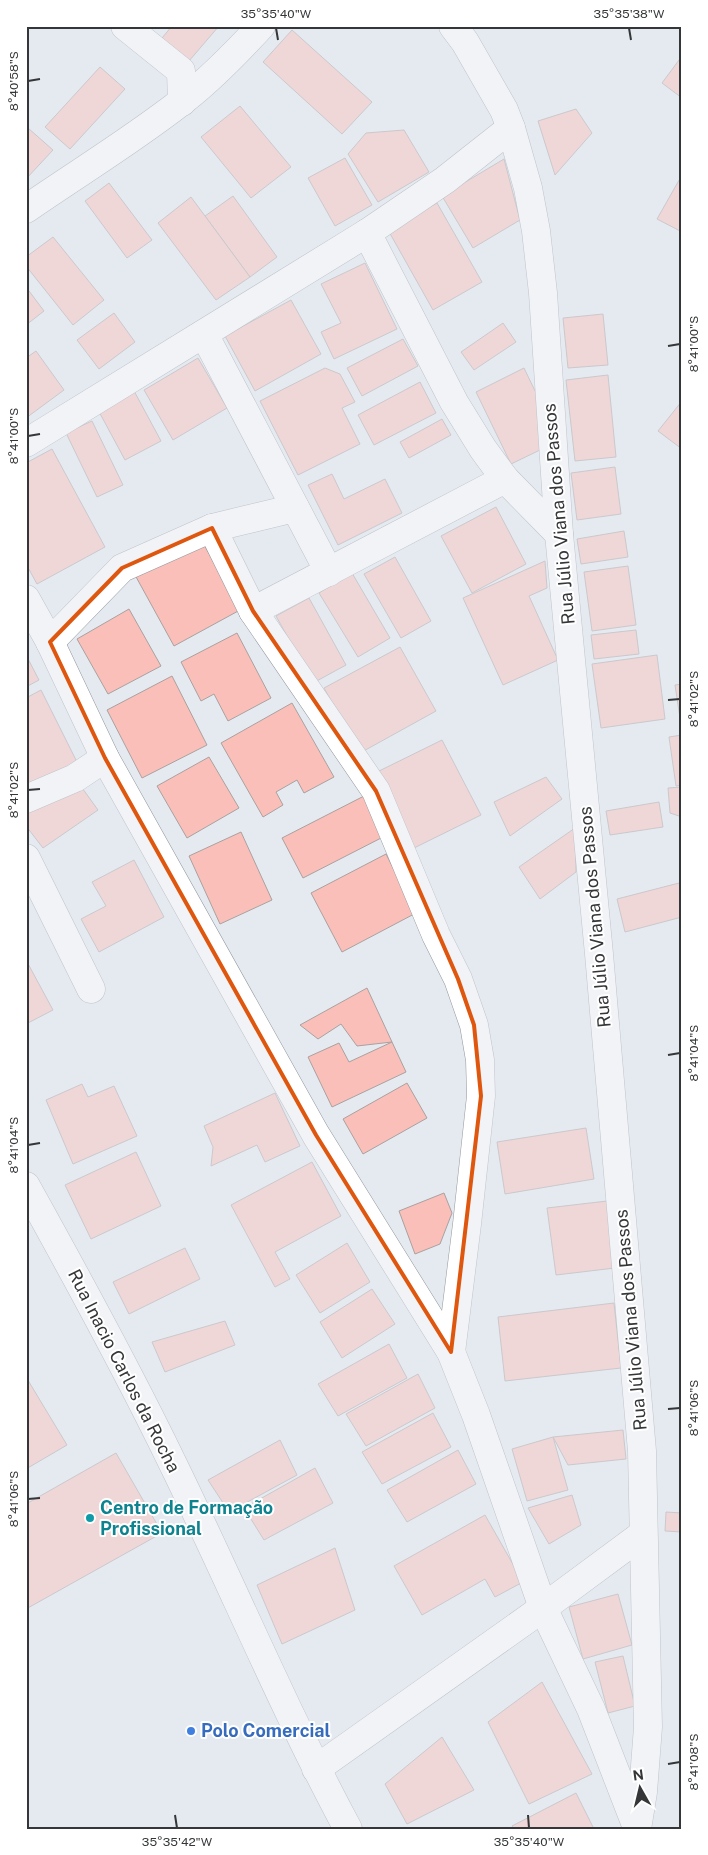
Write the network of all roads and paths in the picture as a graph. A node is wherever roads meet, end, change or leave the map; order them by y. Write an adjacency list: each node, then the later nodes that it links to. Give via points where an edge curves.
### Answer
1 (125, 26): 4 (street, via 181,71)
2 (261, 26): 4 (street, via 234,56)
3 (453, 26): 5 (street, Rua Júlio Viana dos Passos, via 491,85)
4 (182, 102): 6 (street)
5 (511, 128): 7 (street, via 445,180); 13 (street, Rua Júlio Viana dos Passos, via 536,230)
6 (26, 209)
7 (367, 233): 8 (street); 10 (street, via 454,402)
8 (204, 334): 9 (street); 11 (street)
9 (26, 443)
10 (505, 479): 13 (street); 14 (street)
11 (295, 508): 12 (street); 14 (street)
12 (212, 528): 16 (street); 17 (street, via 122,568)
13 (560, 534): 24 (street, Rua Júlio Viana dos Passos, via 642,1451)
14 (328, 572): 16 (street)
15 (26, 599): 17 (street)
16 (253, 611): 23 (street, via 376,790 436,935 458,979 474,1025 480,1060 481,1096)
17 (50, 642): 18 (street)
18 (105, 758): 19 (street, via 75,778); 23 (street, via 316,1135)
19 (26, 799)
20 (26, 858): 21 (street)
21 (90, 989)
22 (26, 1186): 26 (street, Rua Inacio Carlos da Rocha, via 171,1460)
23 (451, 1352): 25 (street)
24 (643, 1534): 25 (street); 27 (street, Rua Júlio Viana dos Passos, via 648,1727)
25 (543, 1608): 26 (street); 27 (street, via 591,1709)
26 (316, 1769): 28 (street, Rua Inacio Carlos da Rocha)
27 (637, 1828)
28 (348, 1829)

